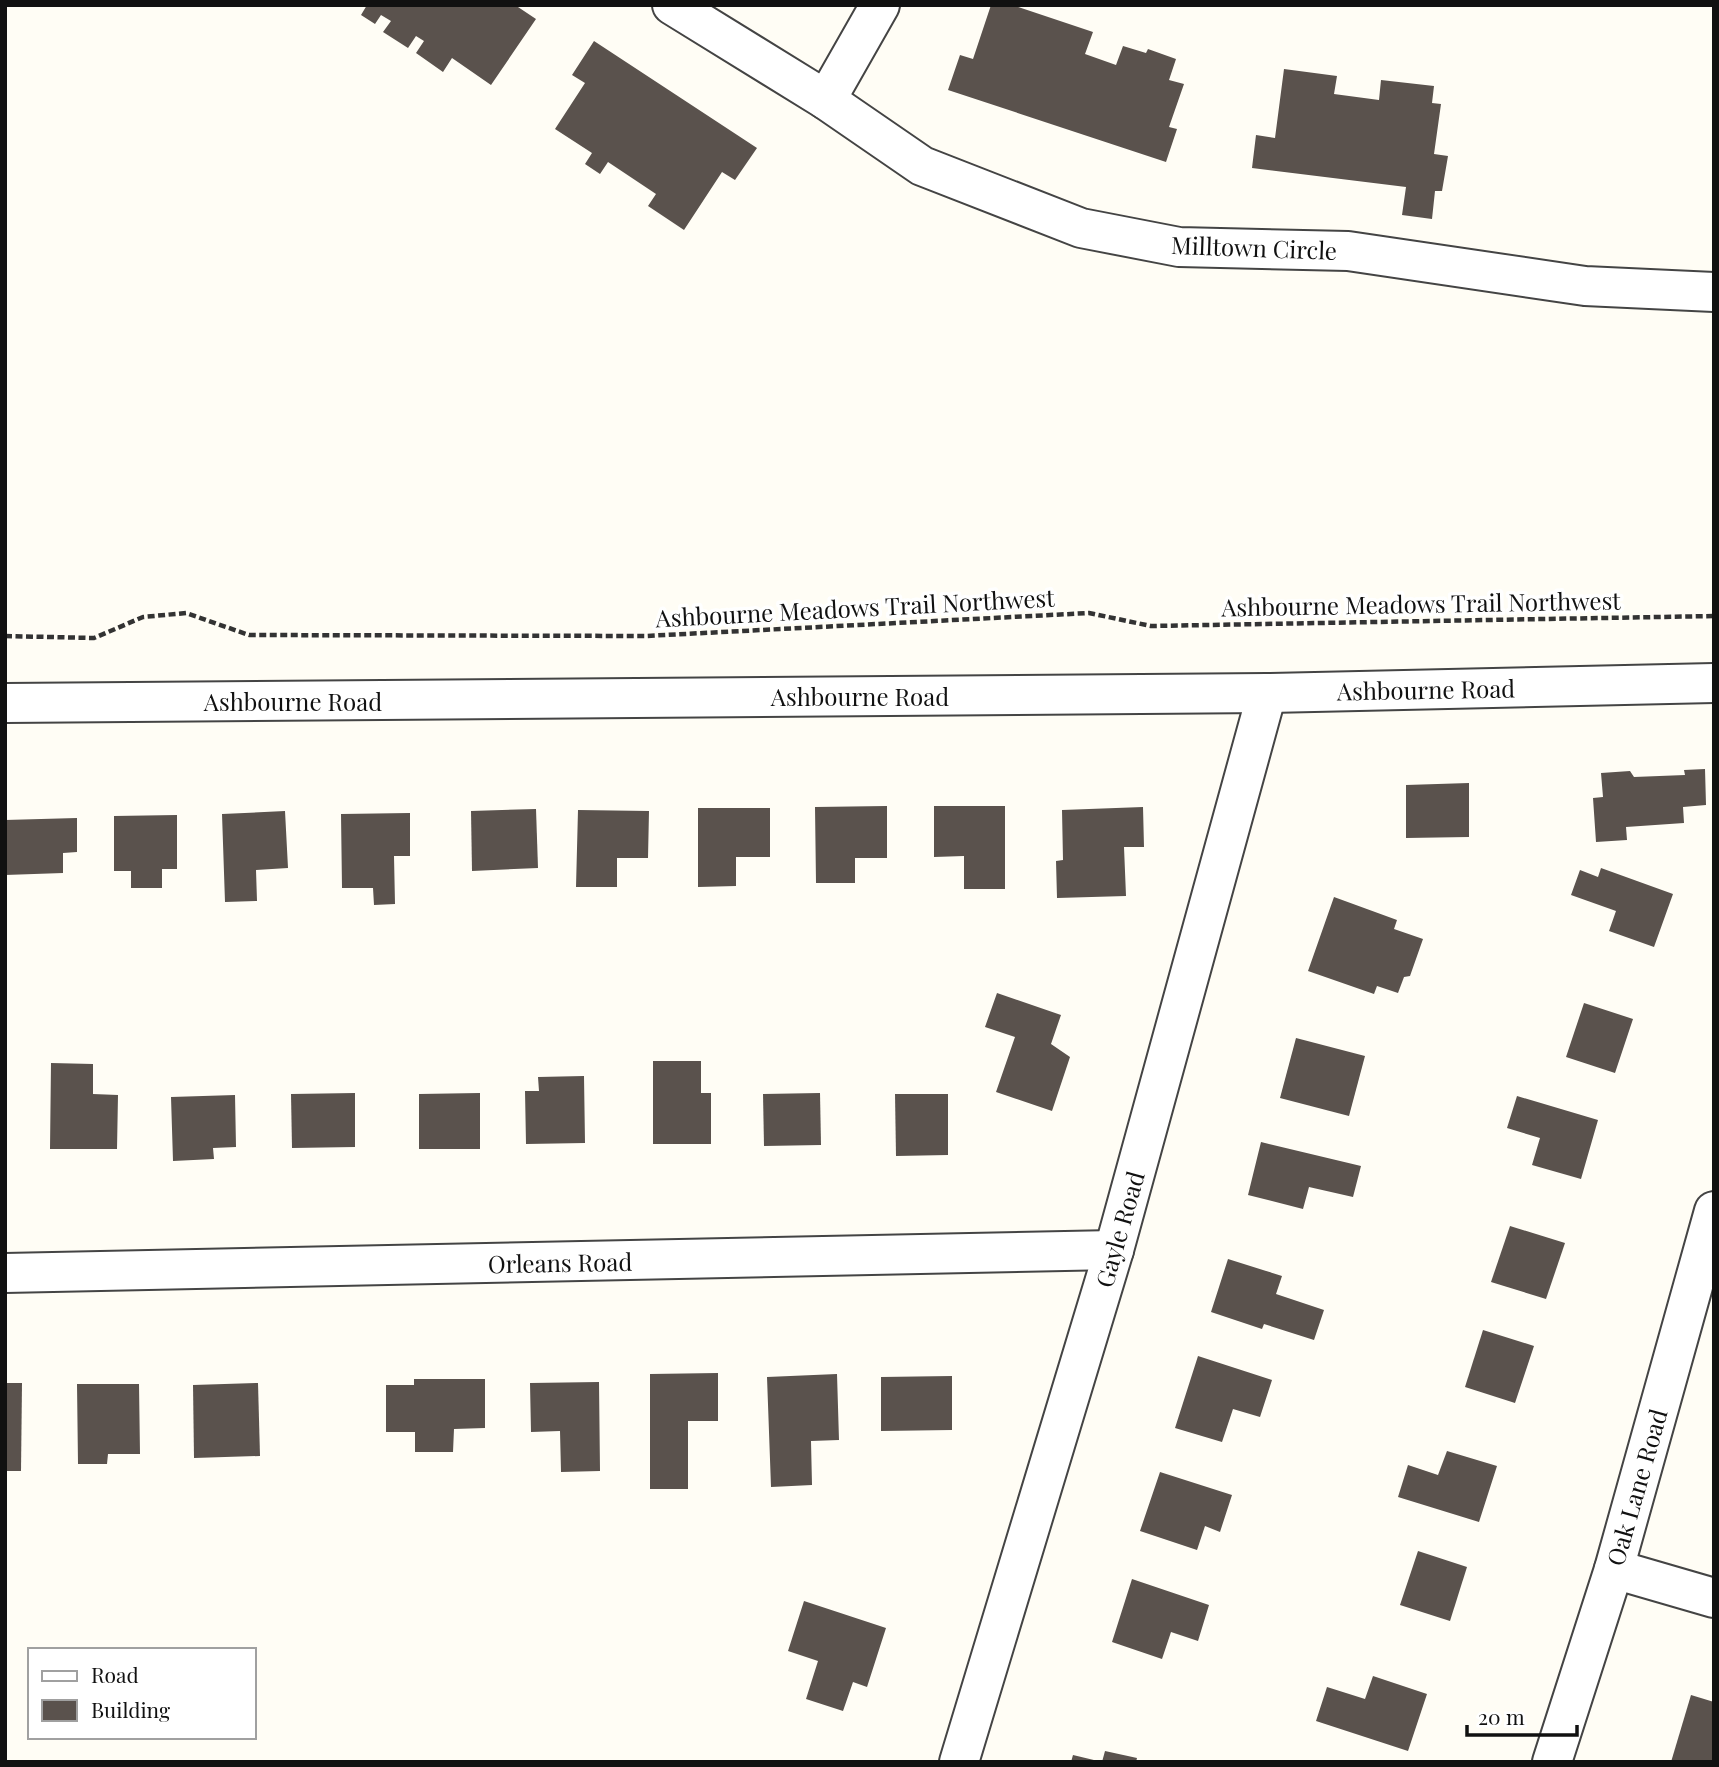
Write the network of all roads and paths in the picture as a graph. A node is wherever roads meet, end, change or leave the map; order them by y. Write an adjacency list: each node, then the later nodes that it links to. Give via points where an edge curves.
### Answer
1 (672, 5): 3 (street, Milltown Circle)
2 (880, 5): 3 (street)
3 (826, 100): 4 (street, Milltown Circle, via 922,166 1081,228 1179,247 1348,251 1585,286)
4 (1714, 292)
5 (1714, 616): 6 (path, Ashbourne Meadows Trail Northwest, via 1151,626 1089,613 619,636 249,635 186,613 142,617 94,638)
6 (5, 636)
7 (1714, 683): 8 (street, Ashbourne Road)
8 (1267, 693): 9 (street, Ashbourne Road); 11 (street, Gayle Road)
9 (5, 703)
10 (1714, 1211): 13 (street, Oak Lane Road)
11 (1114, 1250): 12 (street, Orleans Road); 15 (street, Gayle Road)
12 (5, 1273)
13 (1614, 1569): 14 (street); 16 (street, Oak Lane Road)
14 (1714, 1598)
15 (959, 1762)
16 (1552, 1762)

